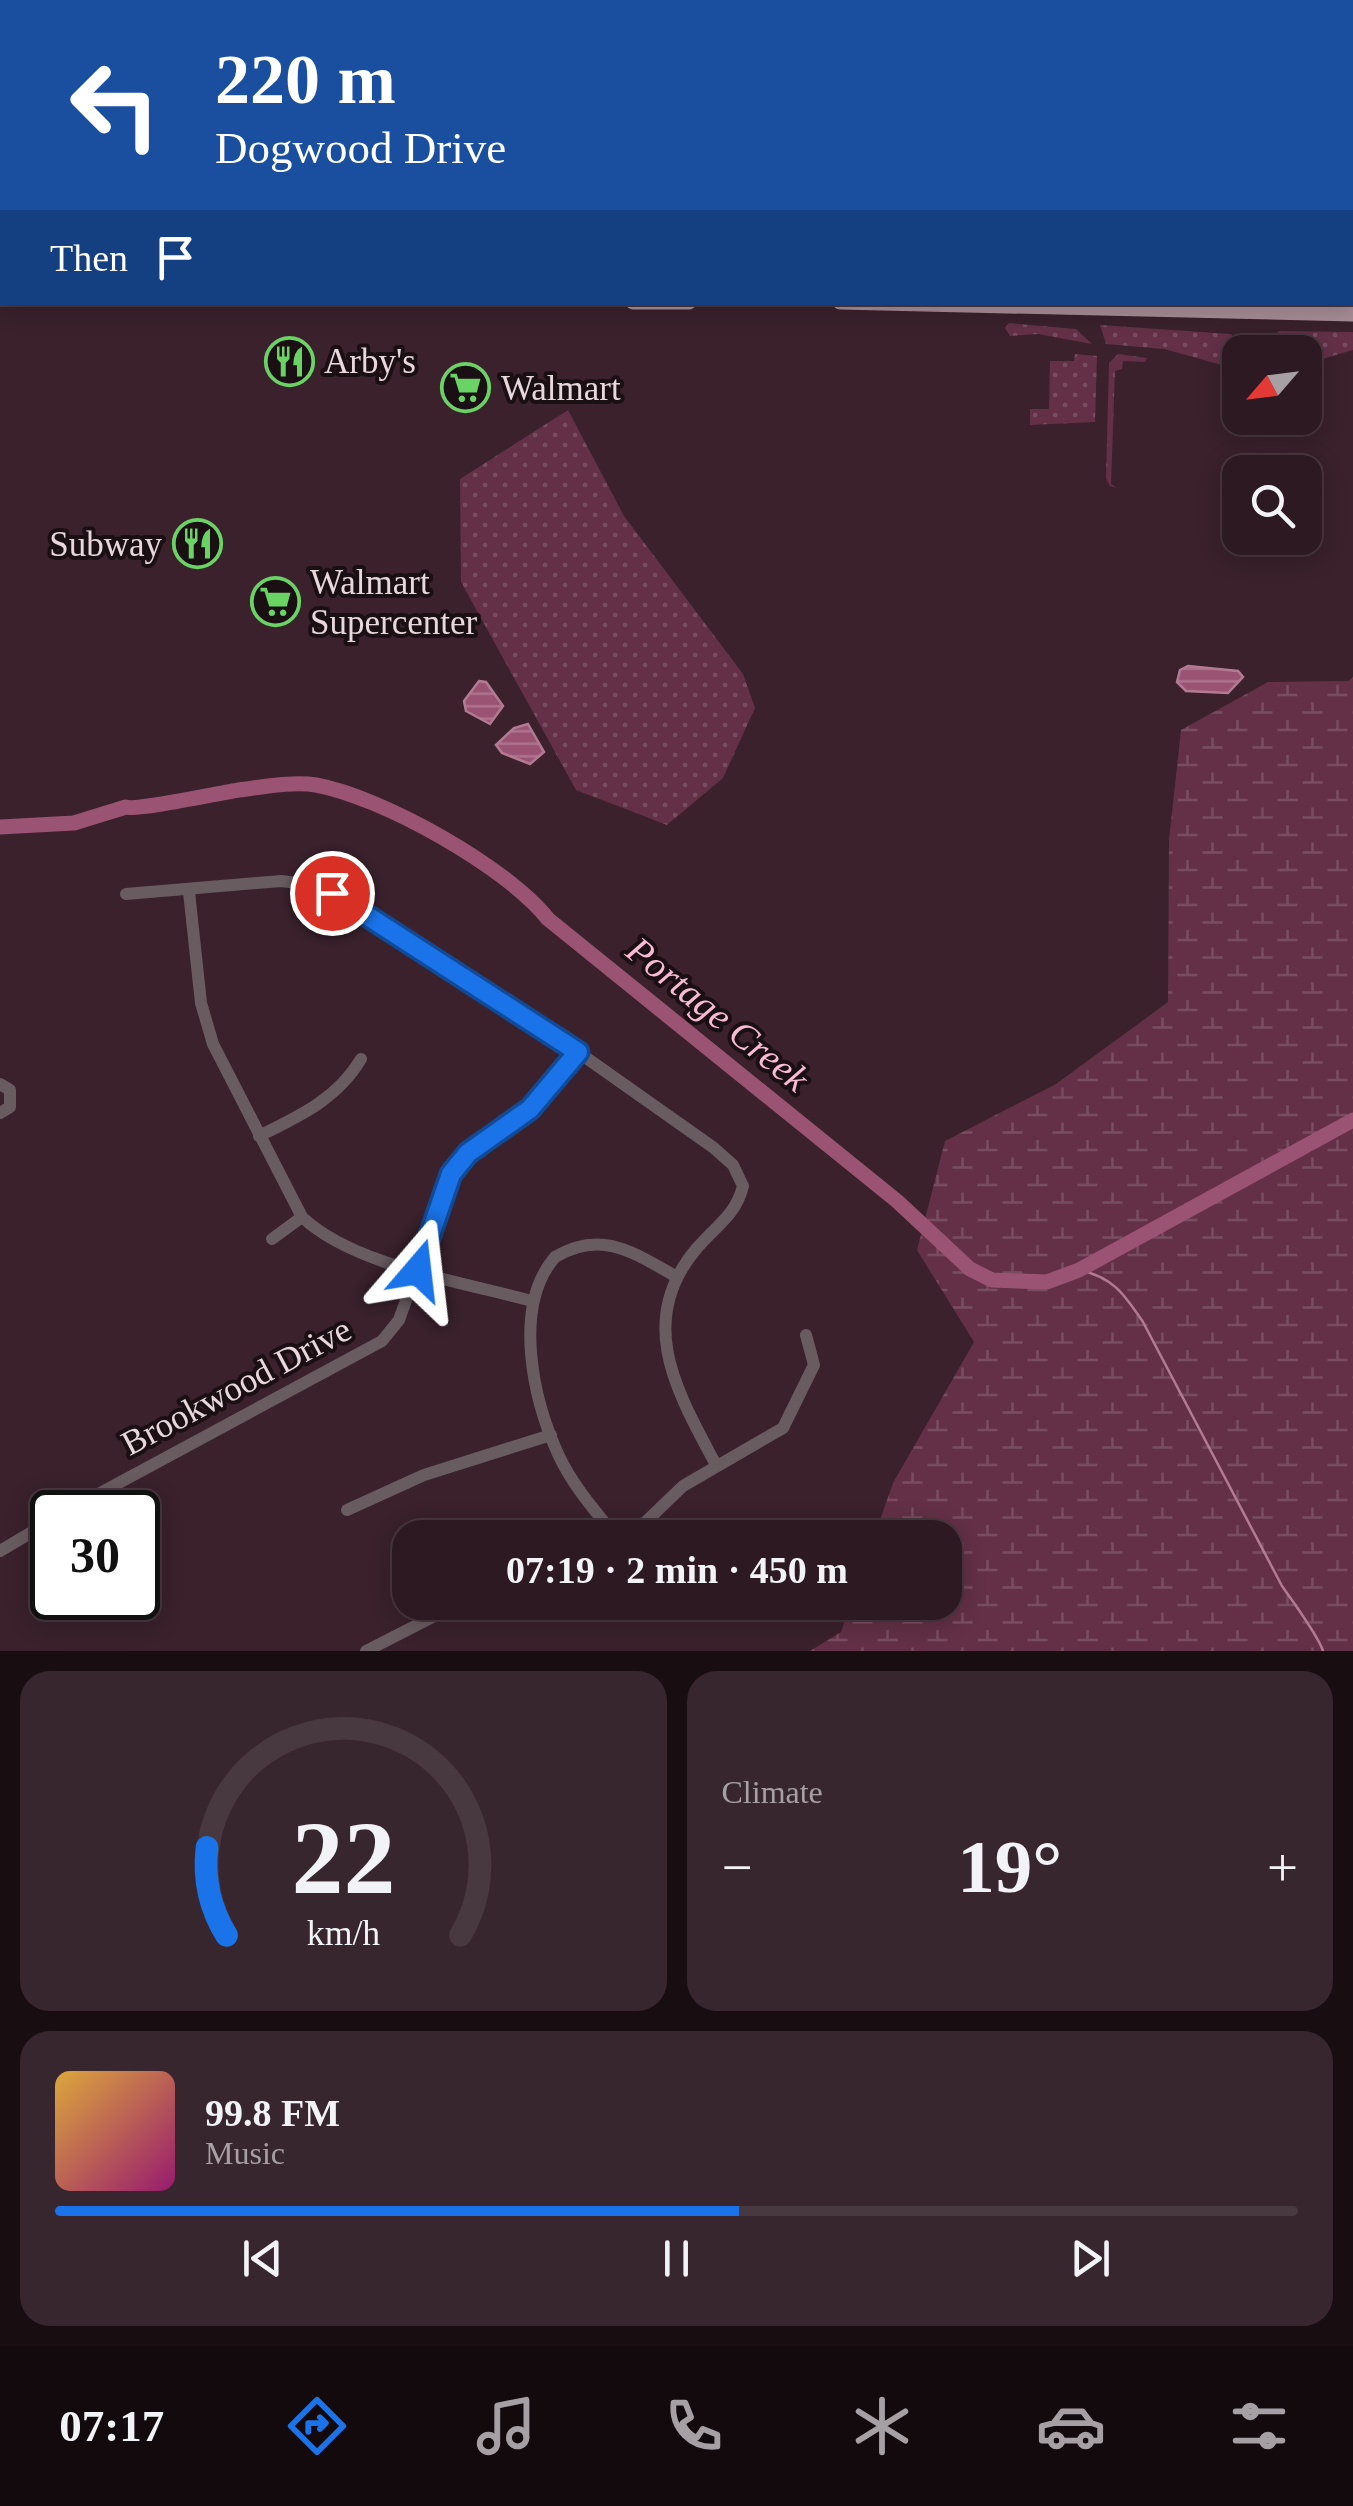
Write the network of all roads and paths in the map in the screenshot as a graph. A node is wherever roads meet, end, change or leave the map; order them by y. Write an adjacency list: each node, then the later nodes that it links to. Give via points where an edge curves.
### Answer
1 (968, 305): 2 (main road)
2 (1353, 314)
3 (188, 892): 4 (street); 5 (street, via 280,881 314,885); 9 (street, via 207,1026)
4 (126, 894)
5 (578, 1052): 12 (street, Brookwood Drive, via 530,1109 468,1153 451,1174); 13 (street, via 714,1148 740,1175 738,1206)
6 (361, 1059): 9 (street, via 326,1100)
7 (0, 1084): 8 (street, via 13,1098)
8 (0, 1113)
9 (260, 1136): 10 (street)
10 (302, 1218): 11 (street); 12 (street, via 338,1242)
11 (272, 1239)
12 (418, 1270): 14 (street); 18 (street, Brookwood Drive, via 398,1320 372,1348)
13 (678, 1277): 14 (street, via 626,1248 598,1241 556,1257); 17 (street, via 667,1313 666,1358)
14 (532, 1301): 16 (street, via 534,1368)
15 (806, 1335): 17 (street, via 814,1364 788,1421)
16 (550, 1435): 19 (street, via 424,1474); 20 (street)
17 (716, 1464): 21 (street)
18 (106, 1490)
19 (347, 1510)
20 (602, 1520)
21 (648, 1520)
22 (30, 1533): 23 (street)
23 (0, 1551)
24 (427, 1620): 25 (street)
25 (366, 1651)

